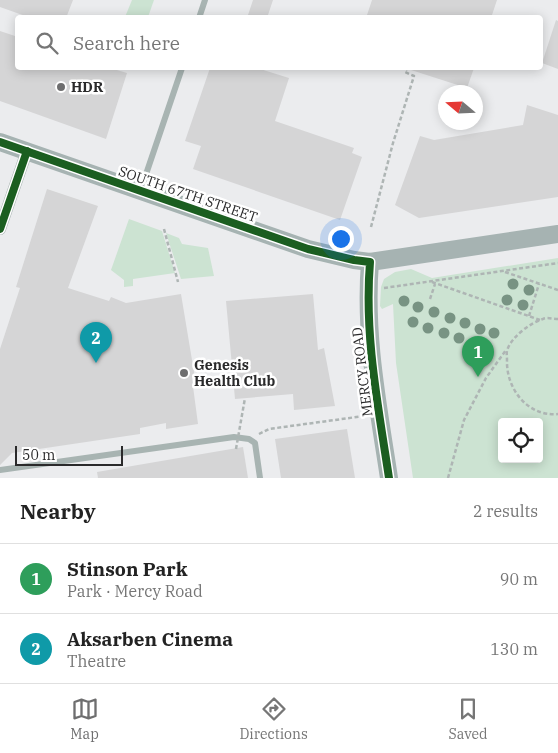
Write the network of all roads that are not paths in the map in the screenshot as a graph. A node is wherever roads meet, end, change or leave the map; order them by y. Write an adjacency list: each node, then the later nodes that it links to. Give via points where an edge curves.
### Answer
1 (205, 0): 2 (lane)
2 (200, 15)
3 (181, 70): 6 (lane)
4 (0, 142): 5 (main road, SOUTH 67TH STREET)
5 (27, 151): 6 (main road, SOUTH 67TH STREET); 7 (street)
6 (140, 191): 9 (main road, SOUTH 67TH STREET, via 308,249)
7 (0, 229)
8 (558, 234): 9 (main road, SOUTH 67TH STREET)
9 (370, 262): 12 (main road, MERCY ROAD, via 368,324)
10 (0, 470): 11 (lane, via 234,437 249,439 255,444)
11 (260, 478)
12 (389, 478)

